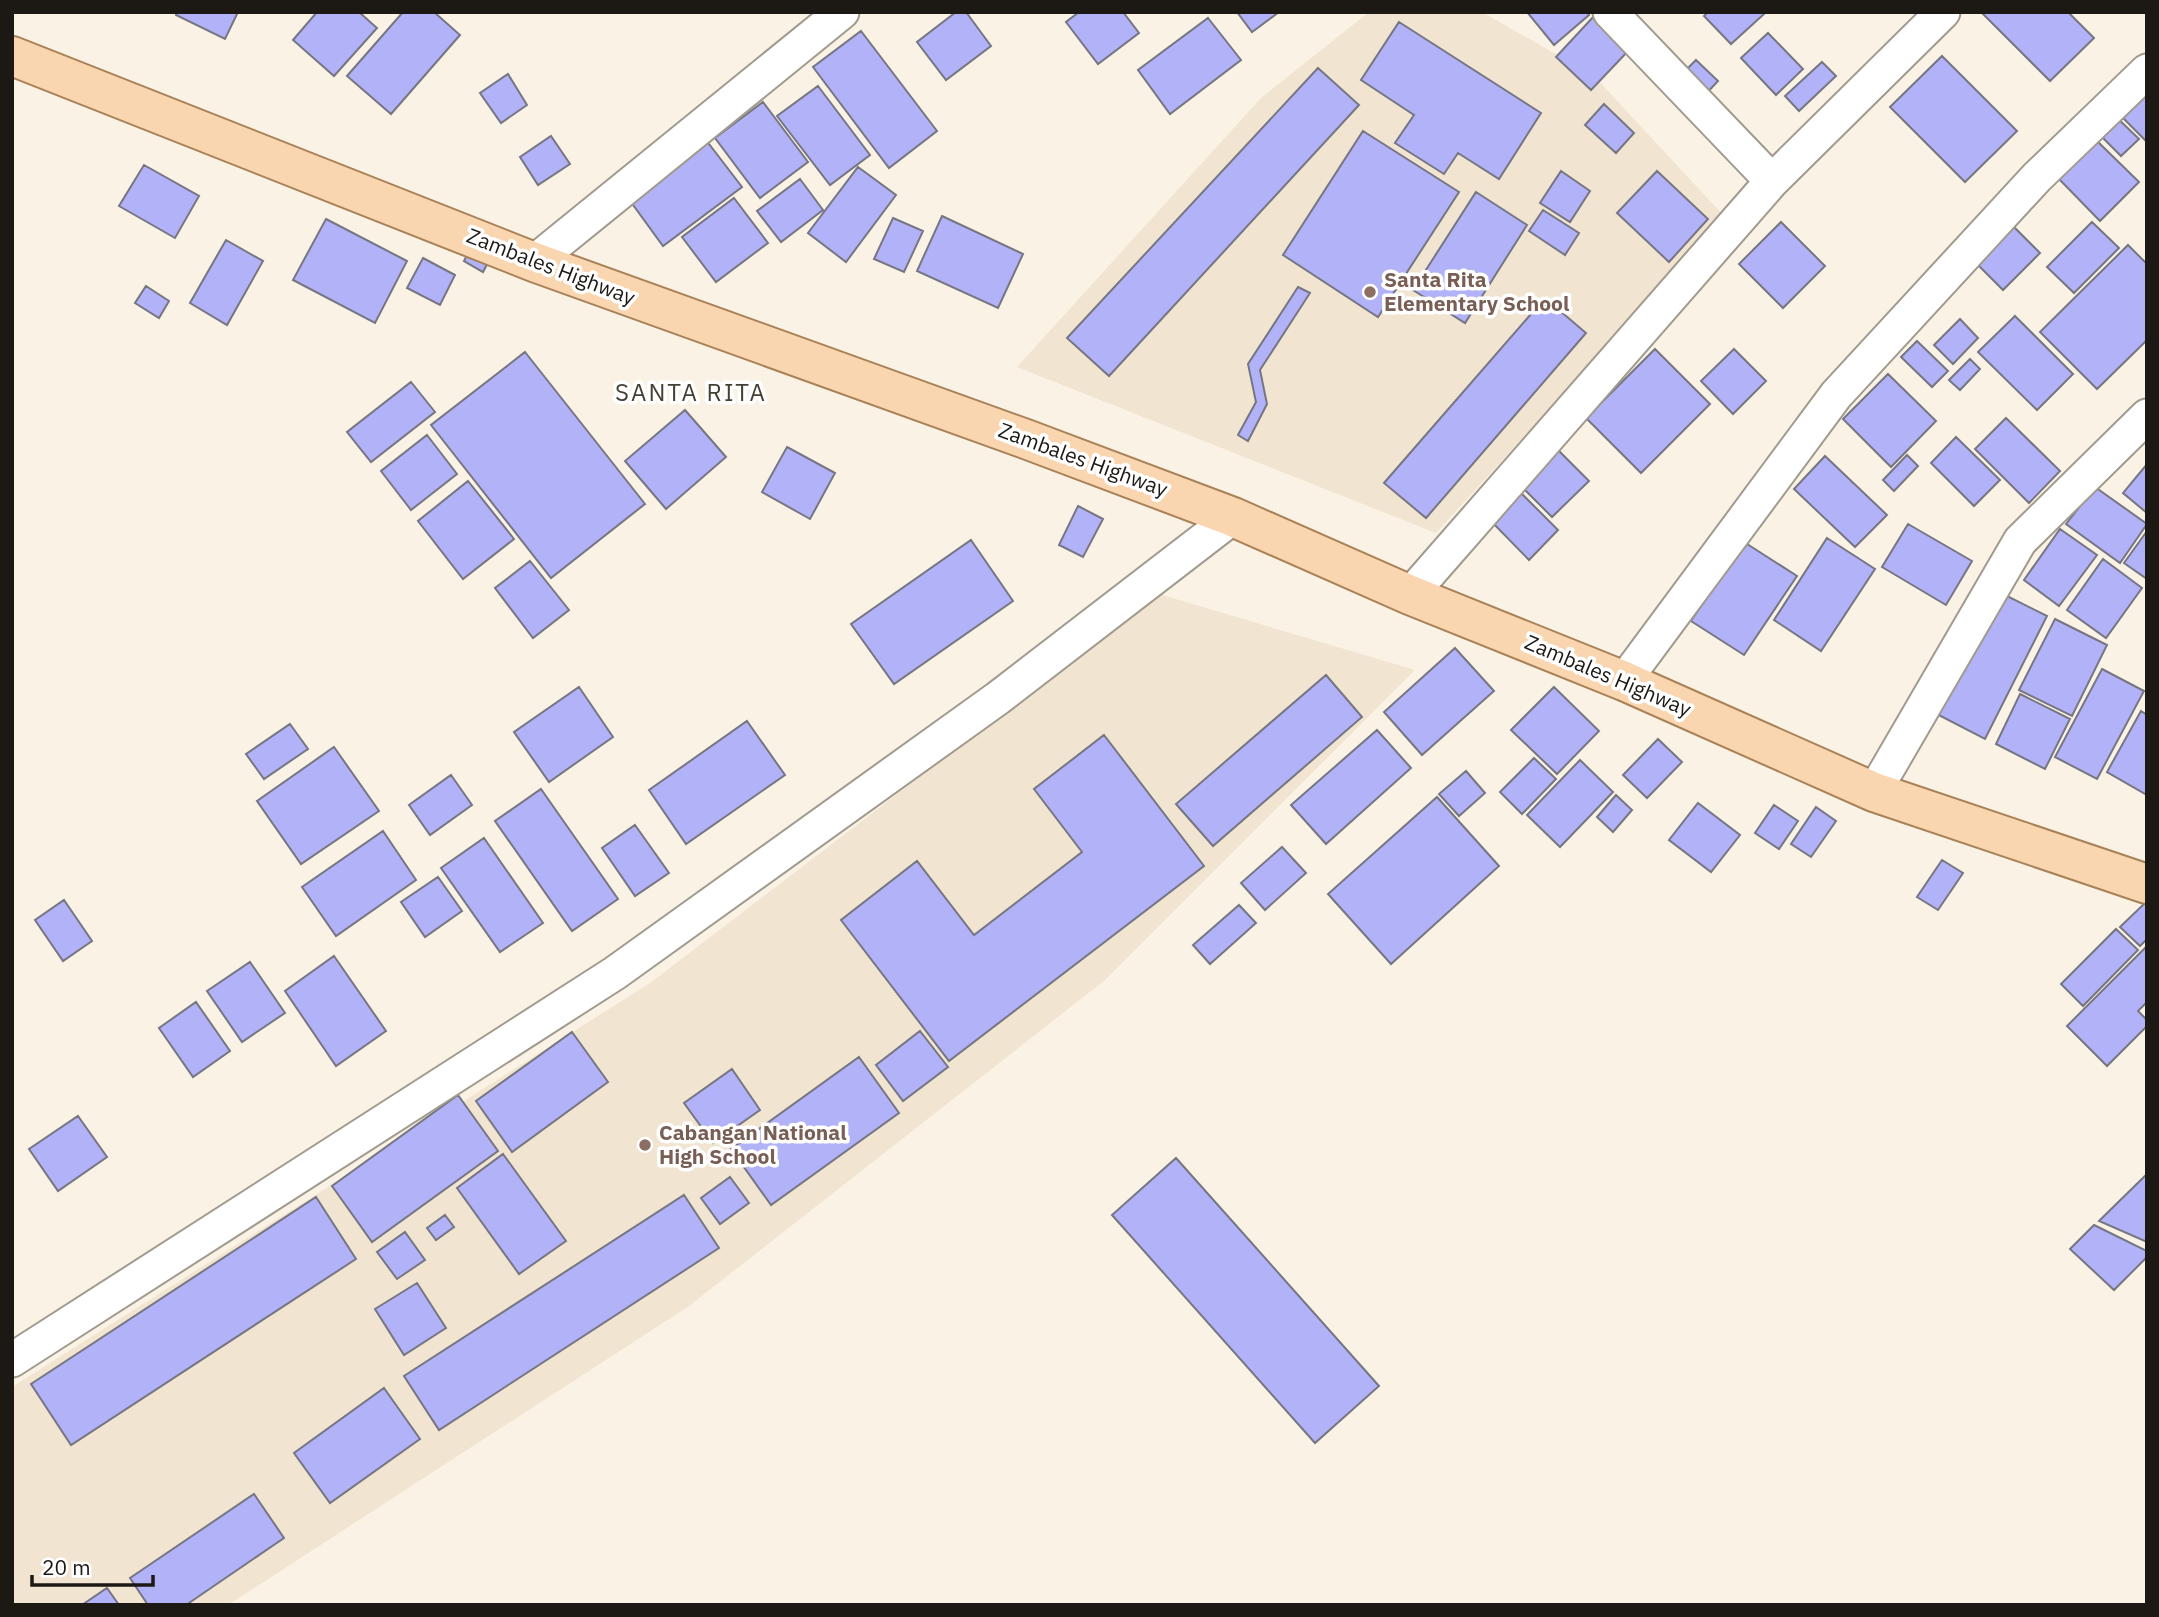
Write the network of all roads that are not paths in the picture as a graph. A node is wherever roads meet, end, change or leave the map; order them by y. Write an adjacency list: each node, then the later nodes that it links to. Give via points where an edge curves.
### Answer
1 (842, 12): 7 (street)
2 (1609, 12): 6 (street)
3 (1943, 12): 6 (street)
4 (12, 56): 7 (main road, Zambales Highway)
5 (2147, 71): 11 (street, via 2037,177 1836,395)
6 (1772, 181): 10 (street)
7 (534, 262): 9 (main road, Zambales Highway)
8 (2147, 416): 12 (street, via 2020,541)
9 (1233, 517): 10 (main road, Zambales Highway); 14 (street, via 998,698 615,973)
10 (1410, 595): 11 (main road, Zambales Highway)
11 (1624, 681): 12 (main road, Zambales Highway)
12 (1874, 792): 13 (main road, Zambales Highway)
13 (2147, 884)
14 (12, 1360)

